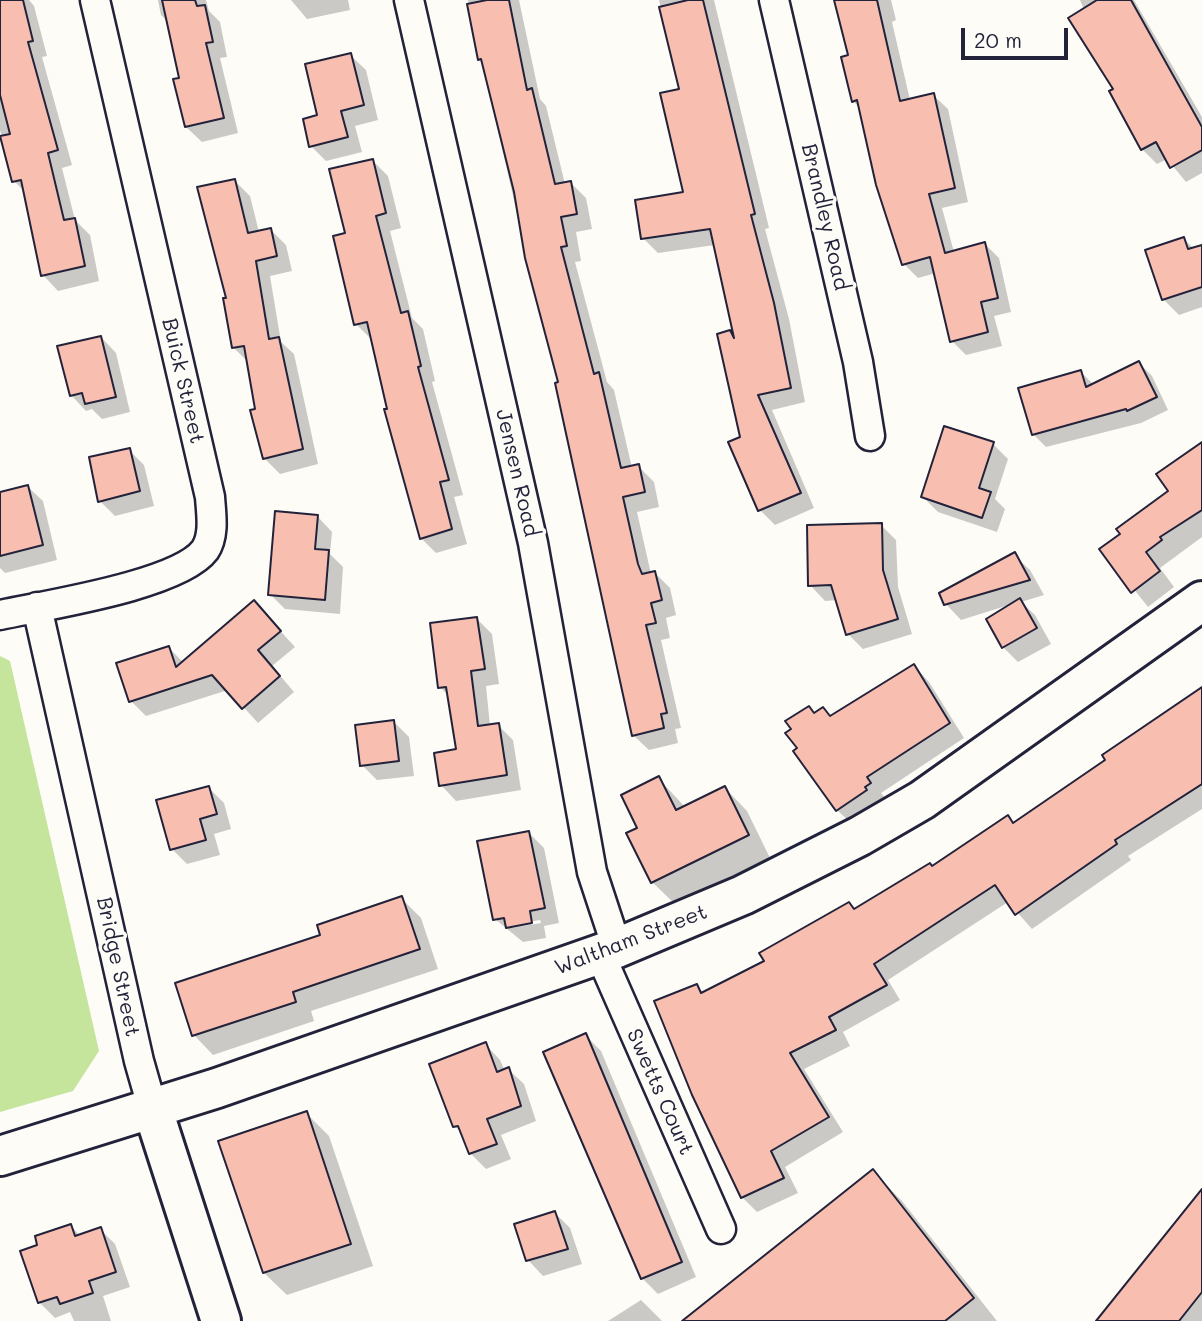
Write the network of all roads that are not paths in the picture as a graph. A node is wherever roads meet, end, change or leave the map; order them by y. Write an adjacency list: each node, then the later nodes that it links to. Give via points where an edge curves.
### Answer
1 (95, 0): 6 (street, Buick Street, via 210,497 212,524 206,548 186,567)
2 (410, 0): 8 (street, Jensen Road, via 533,543)
3 (775, 0): 4 (street, Brandley Road, via 858,362)
4 (870, 436)
5 (1202, 601): 8 (street, Waltham Street, via 922,800 743,895)
6 (37, 607): 7 (street, Buick Street); 9 (street, Bridge Street)
7 (0, 615)
8 (608, 951): 9 (street, Waltham Street); 11 (street, Swetts Court)
9 (153, 1110): 10 (street, Waltham Street); 12 (street, Bridge Street)
10 (0, 1156)
11 (721, 1229)
12 (221, 1321)

